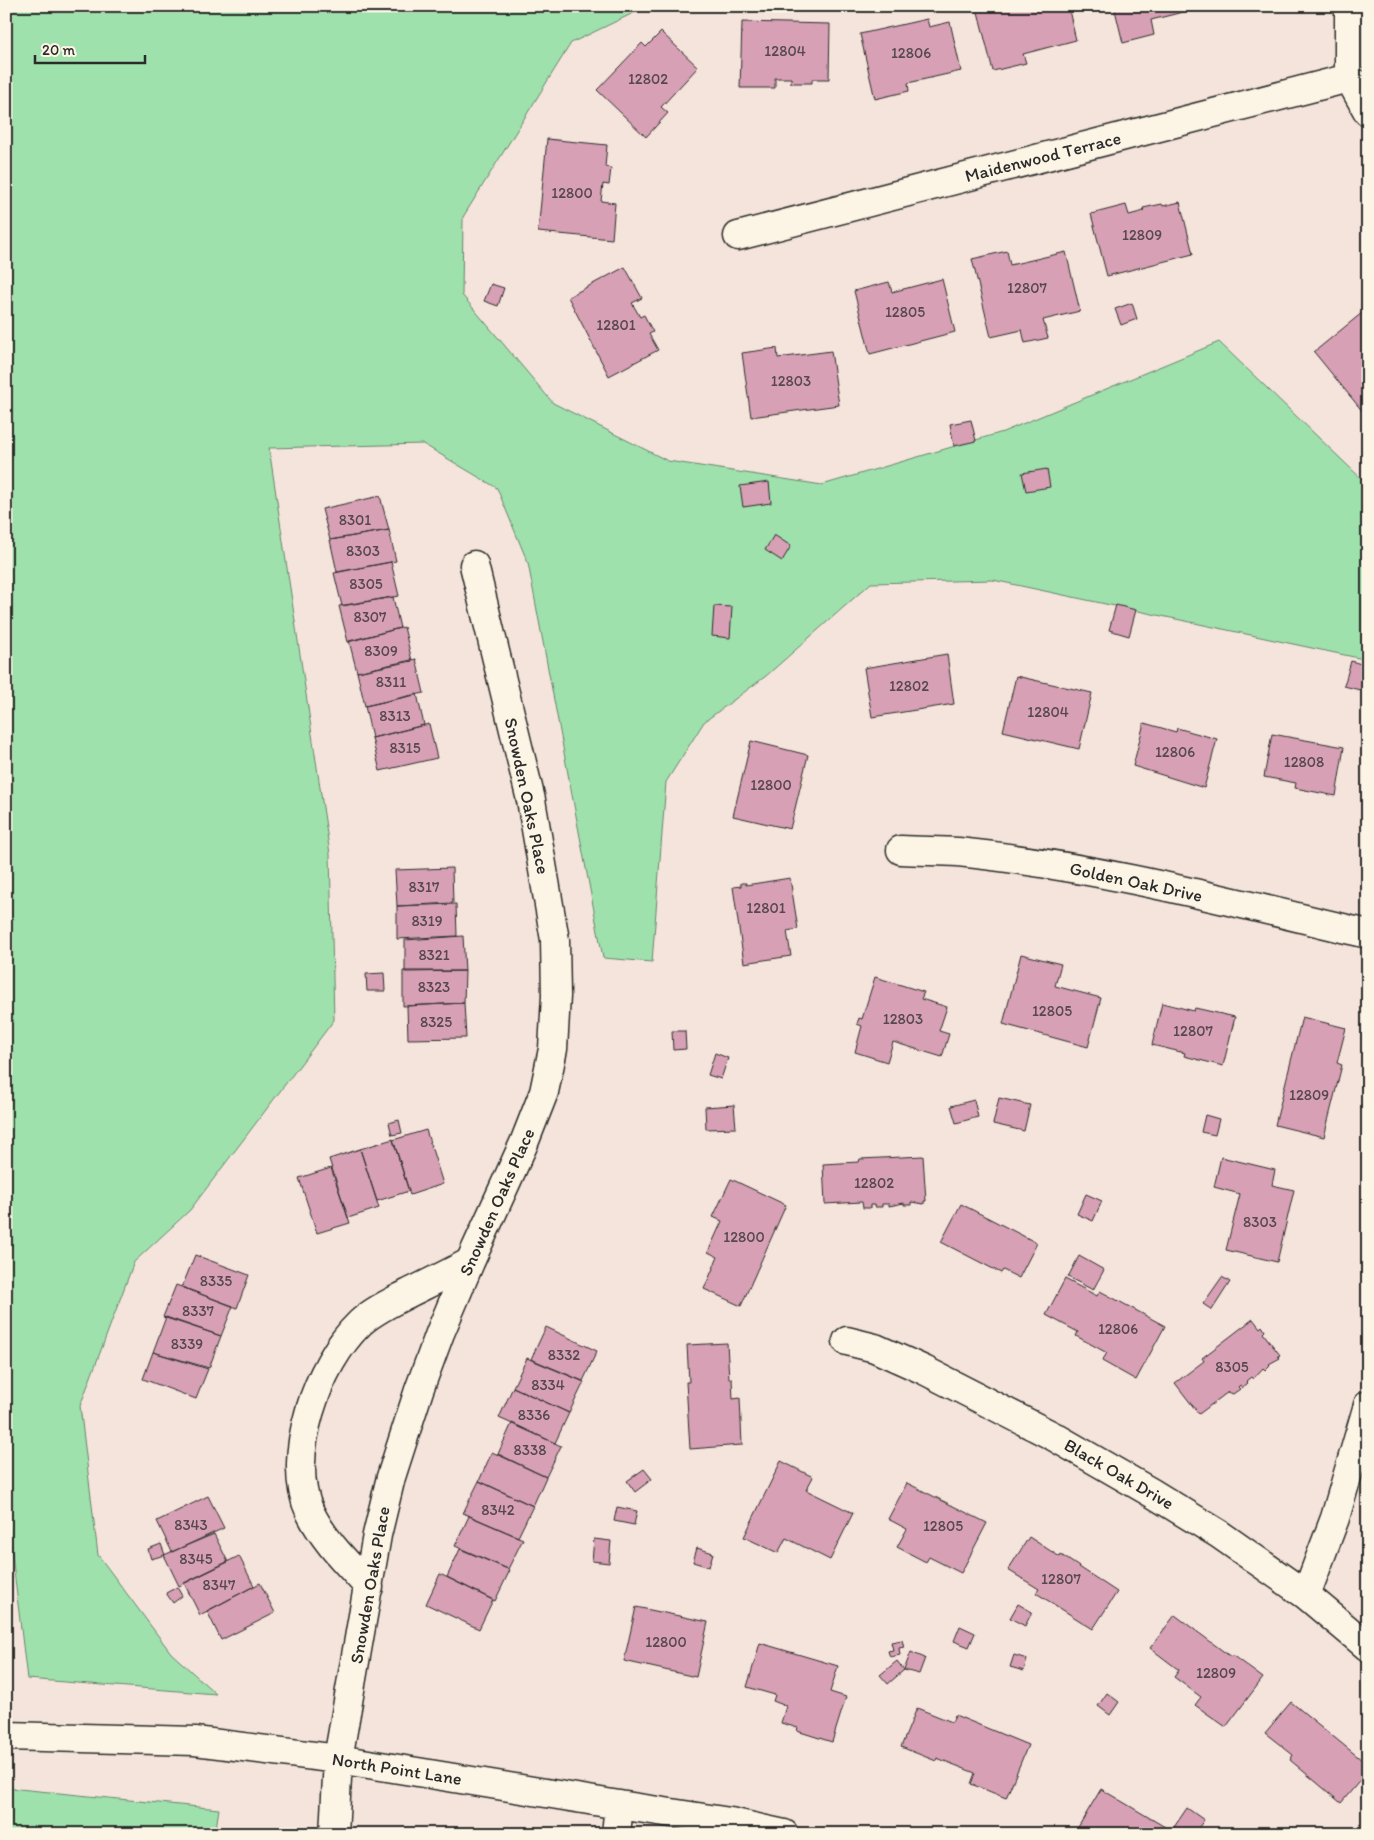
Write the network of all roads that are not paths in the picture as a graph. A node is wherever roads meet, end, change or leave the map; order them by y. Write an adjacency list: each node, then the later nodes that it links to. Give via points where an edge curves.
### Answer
1 (1349, 6): 2 (street)
2 (1349, 78): 3 (street); 4 (street, Maidenwood Terrace)
3 (1368, 112)
4 (738, 236)
5 (474, 565): 8 (street, Snowden Oaks Place, via 531,800 554,940 556,996 553,1049 544,1092)
6 (901, 850): 7 (street, Golden Oak Drive, via 957,852 1053,865 1177,889)
7 (1368, 934)
8 (470, 1262): 11 (street, Snowden Oaks Place, via 434,1350 391,1477); 11 (street, via 380,1308 360,1323 331,1361 319,1384 308,1418 302,1488 310,1512 328,1542)
9 (847, 1341): 12 (street, Black Oak Drive, via 875,1348 924,1370 1053,1436 1219,1534)
10 (1368, 1405): 12 (street, via 1335,1518)
11 (369, 1587): 15 (street, Snowden Oaks Place)
12 (1306, 1595): 13 (street, Black Oak Drive)
13 (1368, 1647)
14 (6, 1736): 15 (street, North Point Lane, via 196,1741)
15 (338, 1759): 16 (street, North Point Lane); 17 (street, Snowden Oaks Place)
16 (619, 1806): 18 (street); 19 (street, North Point Lane, via 730,1822)
17 (334, 1834)
18 (616, 1834)
19 (784, 1834)

